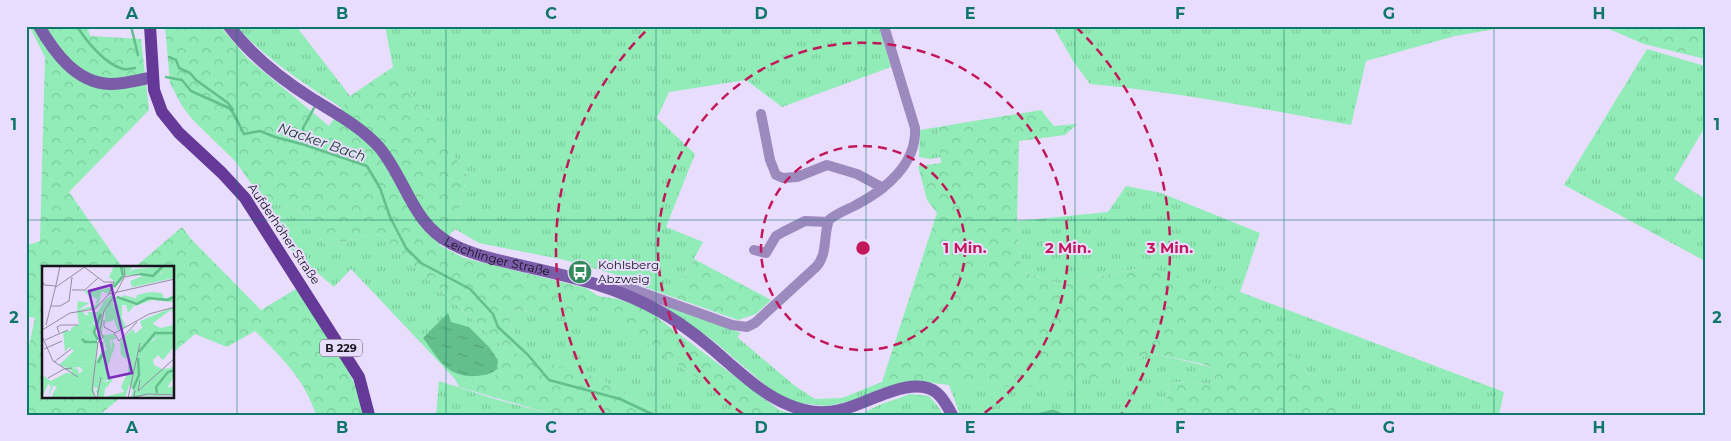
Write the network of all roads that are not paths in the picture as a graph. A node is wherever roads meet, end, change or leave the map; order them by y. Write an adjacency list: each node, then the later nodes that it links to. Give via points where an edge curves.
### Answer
1 (40, 26): 5 (main road, via 64,62 94,81 110,84)
2 (150, 26): 5 (main road, Aufderhöher Straße / B 229)
3 (229, 26): 10 (main road, Leichlinger Straße, via 260,60 373,141 397,173 420,217 442,239 476,254)
4 (884, 26): 7 (street, via 915,137 906,163)
5 (153, 77): 11 (main road, Aufderhöher Straße / B 229, via 157,100 166,118 233,184 266,229 358,377)
6 (761, 114): 7 (street, via 776,175 797,177 827,165 857,174)
7 (883, 188): 8 (street)
8 (828, 222): 9 (street, via 806,221 776,236 766,253); 10 (street, via 820,261 747,327 732,325 627,286)
9 (754, 250)
10 (619, 291): 12 (main road, Leichlinger Straße, via 692,332 759,387 789,405 831,412 851,408 900,389 919,387 937,393)
11 (369, 415)
12 (952, 415)

